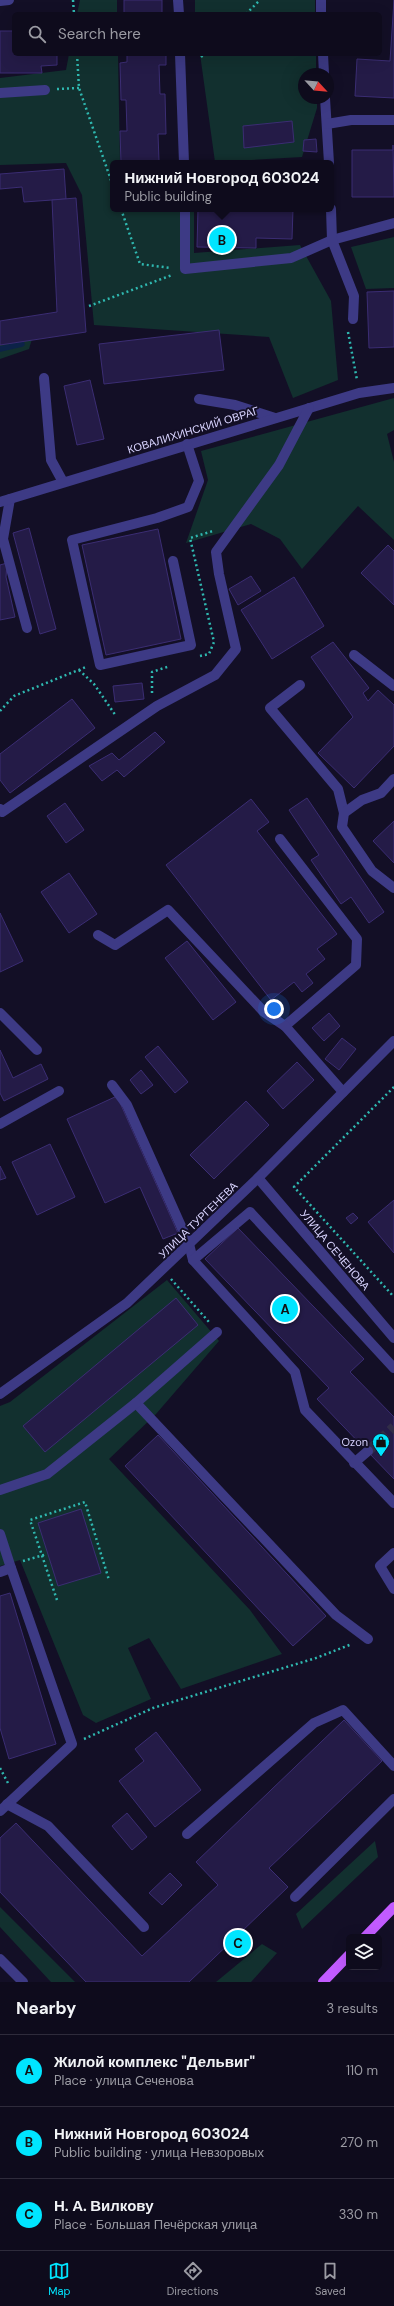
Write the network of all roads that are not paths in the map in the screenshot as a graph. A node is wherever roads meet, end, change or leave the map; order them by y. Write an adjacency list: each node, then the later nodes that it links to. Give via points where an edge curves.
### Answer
1 (9, 0): 4 (street)
2 (178, 0): 5 (street)
3 (321, 0): 6 (street)
4 (0, 1)
5 (179, 12)
6 (321, 12)
7 (180, 56): 15 (street)
8 (323, 56): 9 (street)
9 (324, 68)
10 (45, 90): 11 (street)
11 (0, 93)
12 (325, 104): 14 (street)
13 (394, 120): 14 (street, via 351,120)
14 (327, 124): 16 (street)
15 (184, 160)
16 (328, 160)
17 (185, 212): 20 (street, via 185,270 291,258)
18 (331, 212): 20 (street)
19 (394, 223): 20 (street)
20 (332, 240): 21 (street, via 354,296)
21 (353, 319)
22 (44, 378): 28 (street, via 51,460)
23 (394, 388): 25 (street, КОВАЛИХИНСКИЙ ОВРАГ, via 359,393)
24 (199, 399): 26 (street, via 235,405)
25 (309, 408): 26 (street, КОВАЛИХИНСКИЙ ОВРАГ); 36 (street, via 279,465 216,552 236,649 214,675 157,706 2,812)
26 (275, 418): 27 (street, КОВАЛИХИНСКИЙ ОВРАГ)
27 (187, 444): 28 (street, КОВАЛИХИНСКИЙ ОВРАГ); 30 (street, via 199,481 188,507 157,518 72,540 100,665 191,644)
28 (62, 482): 29 (street, КОВАЛИХИНСКИЙ ОВРАГ)
29 (5, 500): 31 (street, via 3,539)
30 (173, 561)
31 (27, 628)
32 (354, 655): 34 (street)
33 (300, 685): 37 (street, via 270,708 338,789)
34 (394, 686)
35 (394, 779): 37 (street, via 381,793 362,800)
36 (0, 809)
37 (344, 813): 39 (street, via 342,827 372,871)
38 (280, 839): 42 (street, via 357,939 356,965)
39 (394, 888)
40 (98, 935): 42 (street, via 115,945 168,910 264,1012)
41 (0, 1013): 44 (street)
42 (285, 1026): 47 (street)
43 (394, 1041): 47 (street, УЛИЦА ТУРГЕНЕВА)
44 (37, 1050)
45 (112, 1085): 50 (street, via 127,1105)
46 (59, 1091): 48 (street)
47 (343, 1092): 49 (street, УЛИЦА ТУРГЕНЕВА)
48 (0, 1124)
49 (258, 1178): 50 (street, УЛИЦА ТУРГЕНЕВА); 53 (street, УЛИЦА СЕЧЕНОВА)
50 (189, 1244): 51 (street); 55 (street, УЛИЦА ТУРГЕНЕВА, via 127,1303)
51 (193, 1260): 54 (street, via 250,1212); 58 (street, via 295,1372 305,1410)
52 (218, 1332): 56 (street)
53 (394, 1338)
54 (394, 1368)
55 (0, 1394)
56 (136, 1403): 59 (street, via 47,1474); 66 (street, via 336,1615)
57 (368, 1452): 58 (street)
58 (354, 1463): 60 (street)
59 (0, 1490)
60 (394, 1503)
61 (0, 1534): 63 (street)
62 (394, 1553): 65 (street, via 380,1566)
63 (11, 1566): 64 (street); 69 (street, via 72,1744)
64 (0, 1572)
65 (394, 1589)
66 (368, 1639)
67 (394, 1766): 70 (street, via 343,1710 314,1723)
68 (394, 1799): 71 (street)
69 (4, 1808): 73 (street, via 48,1826)
70 (187, 1834)
71 (294, 1897)
72 (394, 1907): 74 (main road)
73 (144, 1926)
74 (368, 1934)
75 (346, 1957): 78 (main road)
76 (0, 1959): 77 (street)
77 (23, 1982)
78 (323, 1982)

